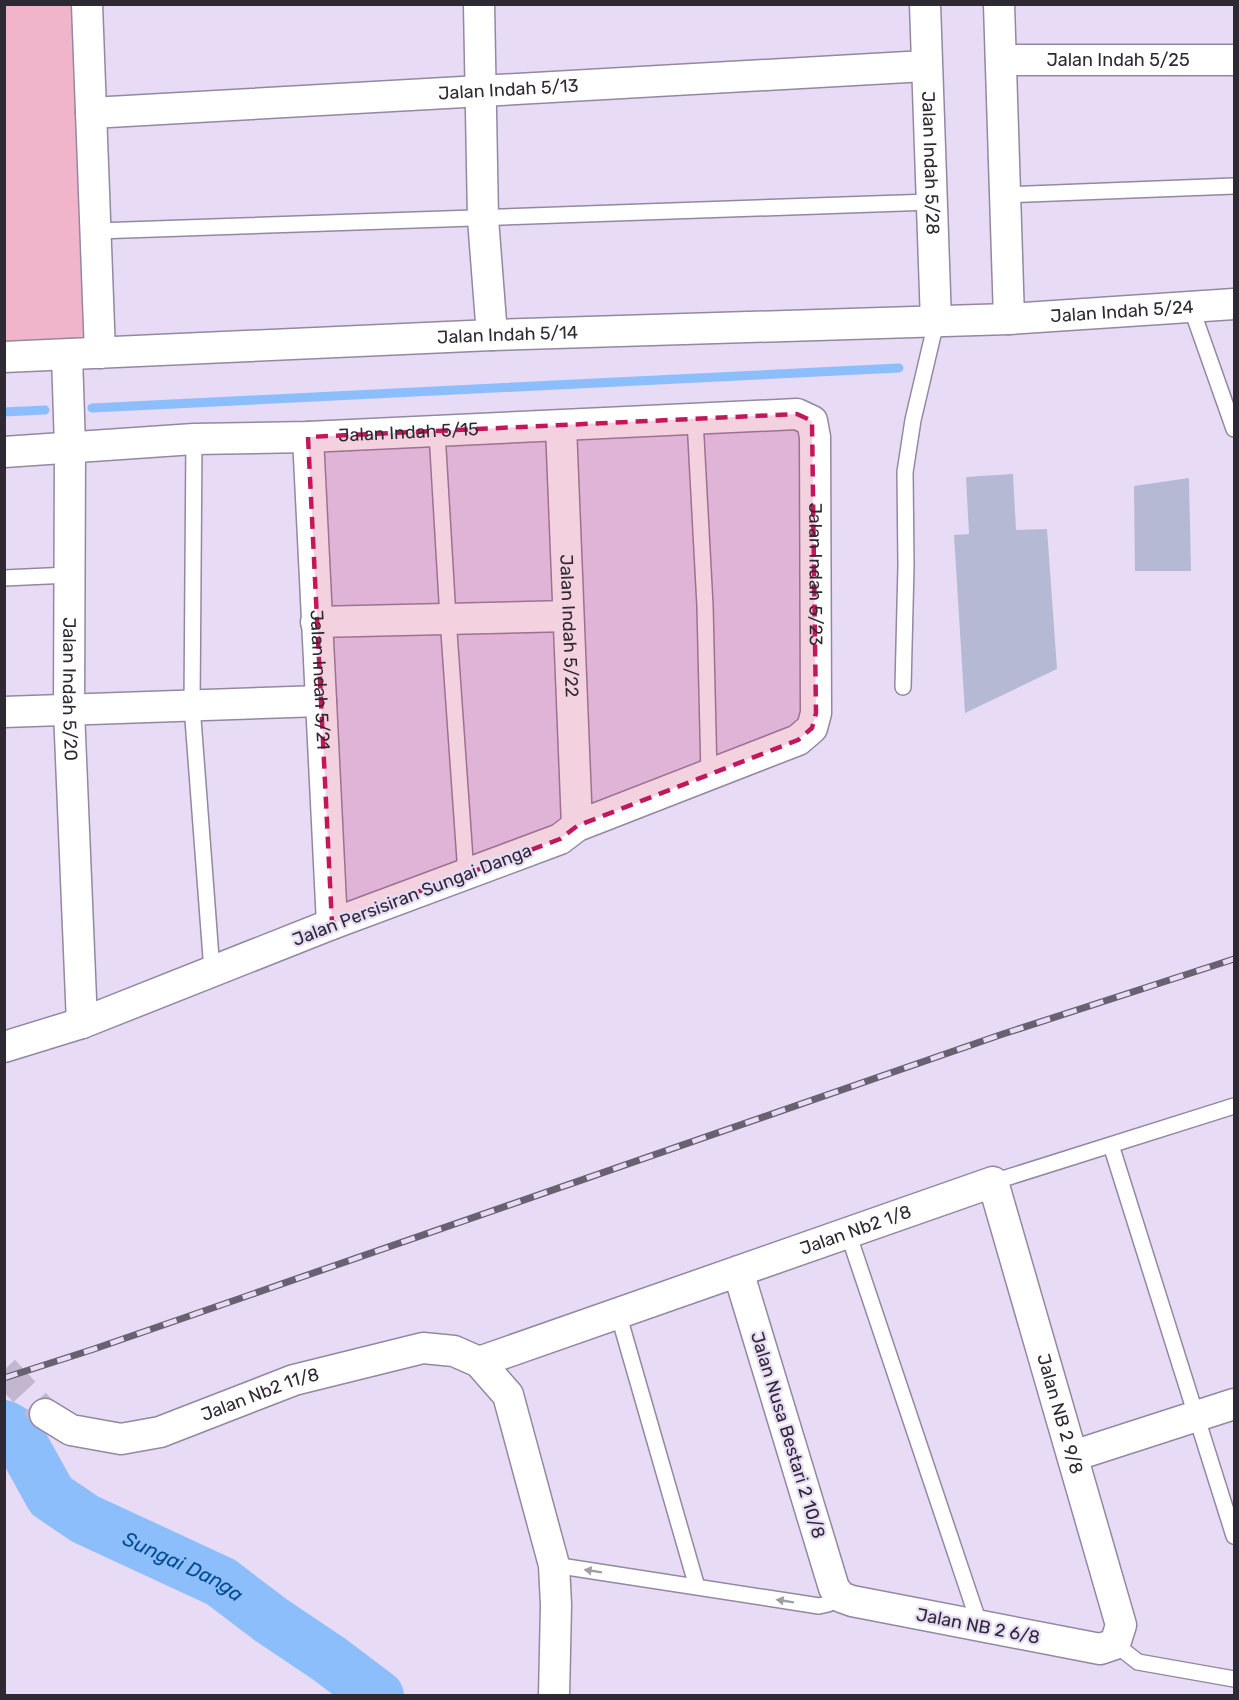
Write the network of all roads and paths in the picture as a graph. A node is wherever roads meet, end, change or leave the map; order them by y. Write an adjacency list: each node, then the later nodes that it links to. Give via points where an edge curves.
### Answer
1 (87, 4): 9 (street)
2 (479, 4): 8 (street)
3 (925, 4): 7 (street, Jalan Indah 5/28)
4 (999, 4): 5 (street)
5 (1001, 60): 6 (street, Jalan Indah 5/25); 11 (street)
6 (1234, 60)
7 (925, 66): 8 (street, Jalan Indah 5/13); 12 (street, Jalan Indah 5/28)
8 (482, 89): 9 (street, Jalan Indah 5/13); 13 (street)
9 (91, 113): 14 (street)
10 (1234, 186): 11 (lane)
11 (1006, 195): 17 (street)
12 (931, 202): 13 (lane); 18 (street, Jalan Indah 5/28)
13 (483, 219): 14 (lane); 19 (street)
14 (97, 231): 20 (street)
15 (1234, 304): 16 (street, Jalan Indah 5/24)
16 (1191, 307): 17 (street, Jalan Indah 5/24); 26 (lane)
17 (1009, 320): 18 (street, Jalan Indah 5/14)
18 (936, 322): 19 (street, Jalan Indah 5/14); 37 (lane, via 905,472)
19 (492, 335): 20 (street, Jalan Indah 5/14)
20 (100, 353): 21 (street, Jalan Indah 5/14)
21 (67, 355): 22 (street, Jalan Indah 5/14); 30 (street, Jalan Indah 5/20)
22 (4, 357)
23 (695, 419): 24 (street, Jalan Indah 5/15, via 797,414); 25 (street, Jalan Indah 5/15); 43 (lane)
24 (812, 421): 42 (street, Jalan Indah 5/23, via 816,713)
25 (561, 426): 27 (street, Jalan Indah 5/15); 34 (street, Jalan Indah 5/22)
26 (1234, 429)
27 (437, 432): 28 (street, Jalan Indah 5/15); 35 (lane)
28 (308, 437): 29 (street, Jalan Indah 5/15); 36 (street, Jalan Indah 5/21)
29 (194, 439): 30 (street, Jalan Indah 5/15); 39 (lane)
30 (70, 447): 31 (street, Jalan Indah 5/15); 32 (street, Jalan Indah 5/20)
31 (4, 452)
32 (69, 575): 33 (lane); 40 (street, Jalan Indah 5/20)
33 (4, 578)
34 (568, 616): 35 (street); 44 (street, Jalan Indah 5/22)
35 (448, 618): 36 (street); 45 (lane)
36 (316, 622): 38 (street, Jalan Indah 5/21)
37 (903, 687)
38 (321, 701): 39 (street); 46 (street, Jalan Indah 5/21)
39 (192, 706): 40 (street); 47 (lane)
40 (69, 711): 41 (street); 48 (street, Jalan Indah 5/20)
41 (4, 712)
42 (812, 728): 43 (street, Jalan Persisiran Sungai Danga, via 798,740)
43 (709, 775): 44 (street, Jalan Persisiran Sungai Danga)
44 (577, 826): 45 (street, Jalan Persisiran Sungai Danga, via 560,839)
45 (466, 874): 46 (street, Jalan Persisiran Sungai Danga)
46 (332, 924): 47 (street, Jalan Persisiran Sungai Danga)
47 (212, 971): 48 (street, Jalan Persisiran Sungai Danga)
48 (82, 1023): 49 (street, Jalan Persisiran Sungai Danga)
49 (4, 1047)
50 (1234, 1106): 51 (lane, Jalan Nb2 1/8)
51 (1111, 1145): 52 (lane, Jalan Nb2 1/8); 59 (lane)
52 (993, 1182): 53 (street, Jalan Nb2 1/8); 60 (street, Jalan NB 2 9/8)
53 (848, 1233): 54 (street, Jalan Nb2 1/8); 65 (lane)
54 (738, 1271): 55 (street, Jalan Nb2 1/8); 64 (street, Jalan Nusa Bestari 2 10/8, via 834,1588)
55 (618, 1313): 56 (street, Jalan Nb2 1/8); 63 (lane)
56 (478, 1362): 58 (street, Jalan Nb2 11/8, via 454,1351 423,1348 294,1380 160,1432 121,1438 71,1430); 62 (street, via 508,1395)
57 (1234, 1404): 59 (street)
58 (45, 1414)
59 (1196, 1416): 60 (street); 61 (lane)
60 (1073, 1456): 66 (street, Jalan NB 2 9/8, via 1122,1625)
61 (1234, 1536)
62 (554, 1565): 63 (lane, one-way to 62); 68 (street)
63 (697, 1587): 64 (lane, one-way to 63, via 819,1606)
64 (841, 1597): 65 (street, Jalan NB 2 6/8)
65 (980, 1626): 66 (street, Jalan NB 2 6/8, via 1100,1649)
66 (1114, 1644): 67 (lane, via 1138,1662)
67 (1234, 1680)
68 (554, 1695)

